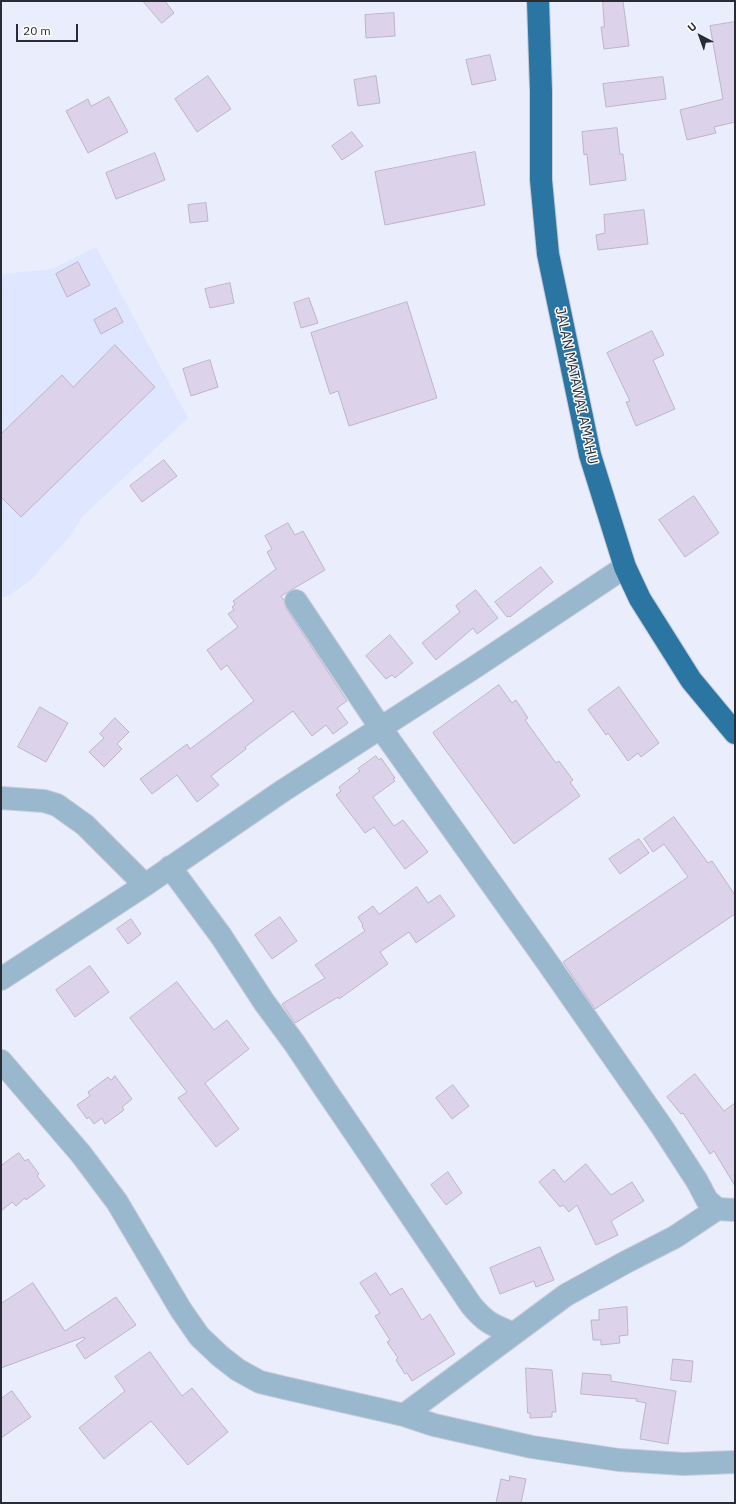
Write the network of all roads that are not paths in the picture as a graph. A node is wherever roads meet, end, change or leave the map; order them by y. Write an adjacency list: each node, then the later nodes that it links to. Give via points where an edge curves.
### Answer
1 (538, 1): 2 (highway, JALAN MATAWAI AMAHU, via 541,180 548,254 590,455)
2 (625, 567): 4 (street); 5 (highway, JALAN MATAWAI AMAHU, via 640,599 691,680)
3 (296, 602): 4 (street)
4 (380, 727): 7 (street); 11 (street, via 662,1127 707,1200)
5 (735, 733)
6 (1, 798): 8 (street, via 44,801 57,805 86,825)
7 (170, 867): 8 (street); 12 (street, via 221,936 472,1305 492,1326)
8 (145, 885): 9 (street)
9 (1, 979)
10 (1, 1061): 13 (street, via 81,1154 117,1202 181,1310 199,1336 220,1356 260,1382)
11 (726, 1209): 12 (street, via 566,1295)
12 (512, 1333): 13 (street)
13 (404, 1415): 14 (street, via 434,1425 532,1447 619,1460 684,1464)
14 (735, 1462)

